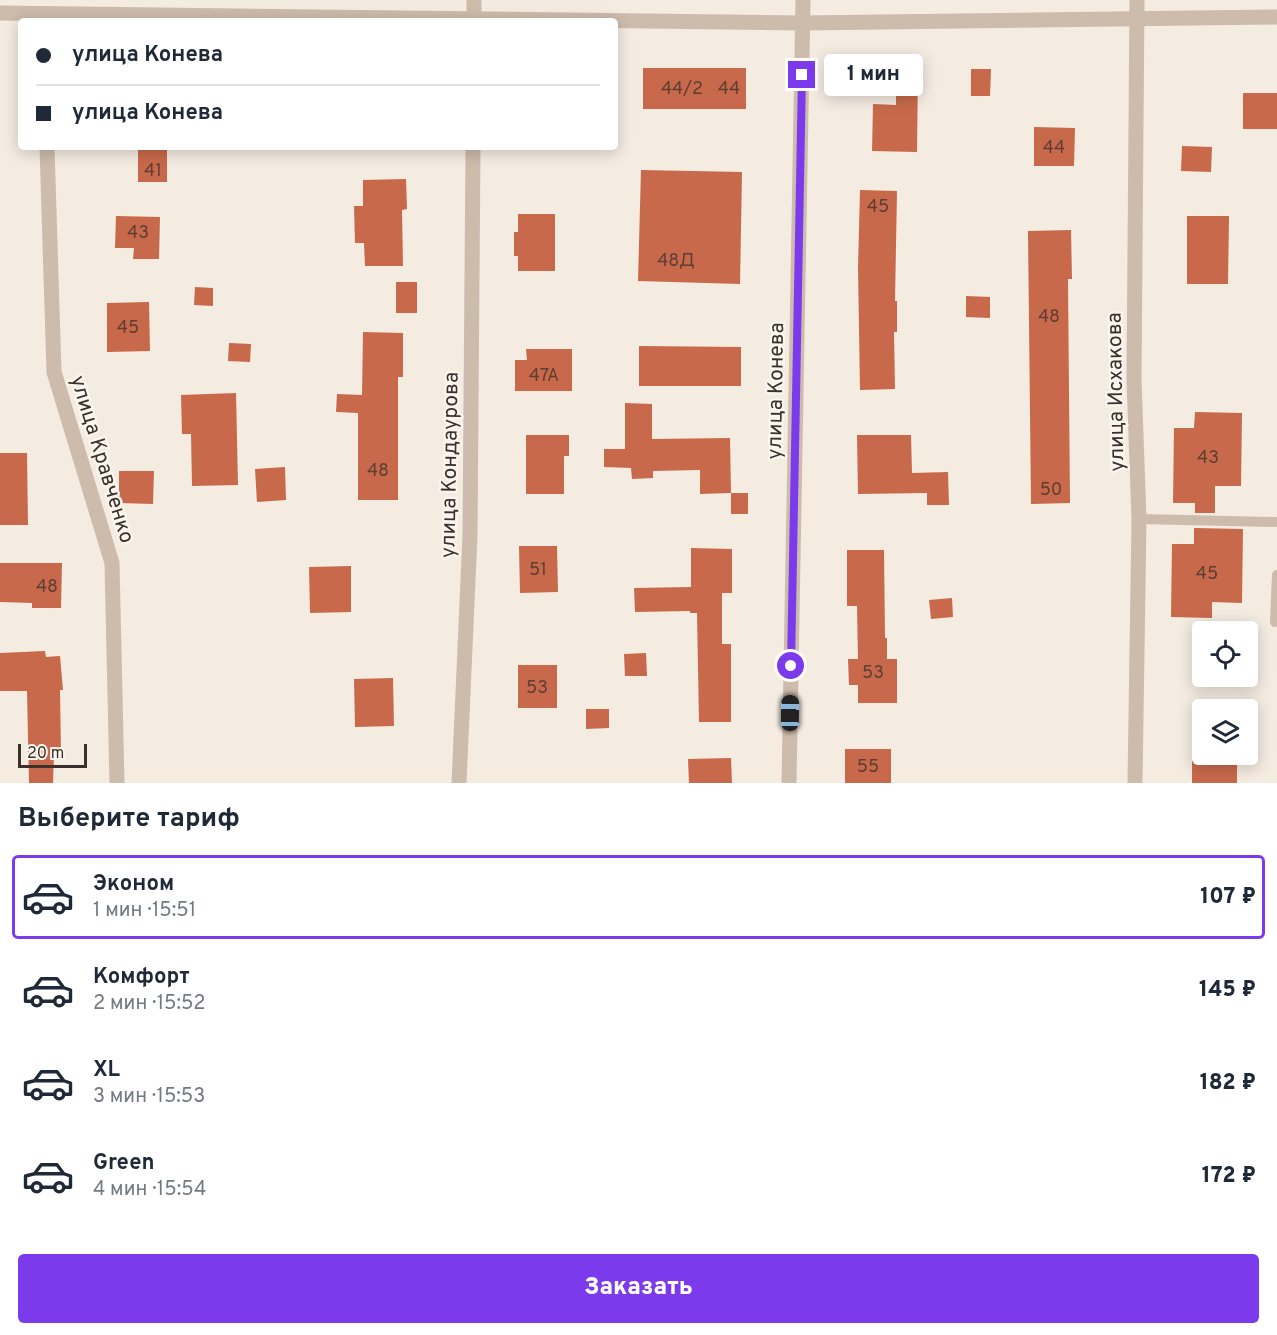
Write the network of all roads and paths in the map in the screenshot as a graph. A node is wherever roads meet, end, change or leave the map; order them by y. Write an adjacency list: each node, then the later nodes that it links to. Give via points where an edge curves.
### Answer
1 (474, 0): 8 (street)
2 (803, 0): 11 (street, улица Конева)
3 (1137, 0): 10 (street, улица Исхакова)
4 (72, 12): 5 (street); 7 (street)
5 (0, 13)
6 (1277, 17): 10 (street)
7 (417, 18)
8 (474, 18)
9 (618, 20): 11 (street)
10 (1137, 20): 11 (street); 14 (street, улица Исхакова, via 1134,380)
11 (803, 22): 20 (street, улица Конева)
12 (47, 150): 18 (street, улица Кравченко, via 54,372 112,562)
13 (473, 150): 19 (street, улица Кондаурова, via 470,536)
14 (1139, 519): 15 (lane); 21 (street, улица Исхакова)
15 (1277, 522)
16 (1277, 575): 17 (lane)
17 (1275, 622)
18 (117, 783)
19 (459, 783)
20 (789, 783)
21 (1135, 783)

